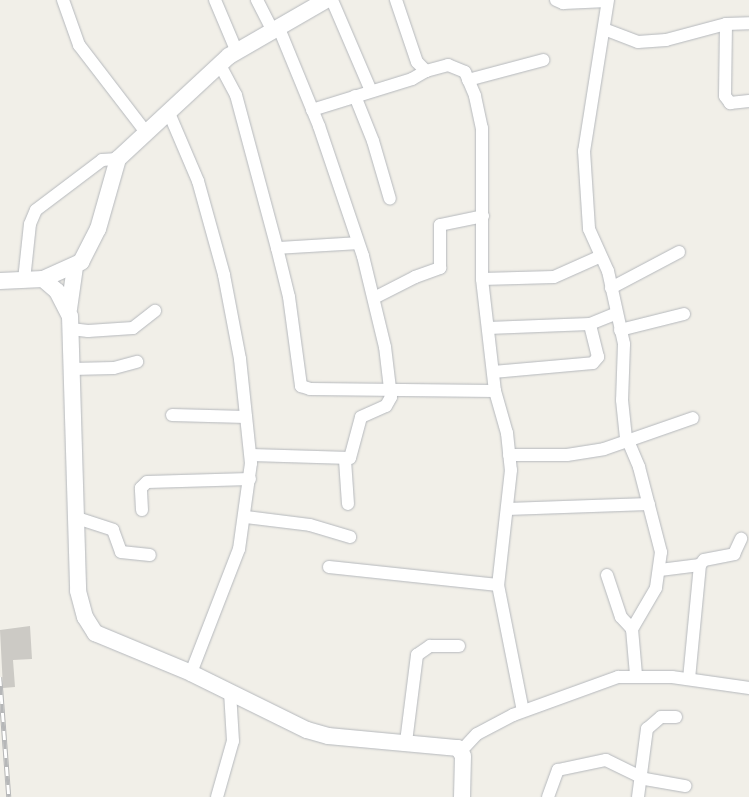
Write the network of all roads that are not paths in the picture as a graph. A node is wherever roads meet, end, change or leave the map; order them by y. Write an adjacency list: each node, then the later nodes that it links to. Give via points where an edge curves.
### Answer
1 (63, 0): 23 (street, via 78,45)
2 (215, 0): 13 (street)
3 (257, 0): 11 (street)
4 (326, 0): 11 (street)
5 (332, 0): 18 (street)
6 (396, 0): 16 (street, via 418,62)
7 (556, 0): 8 (street, via 564,4)
8 (607, 1): 12 (street)
9 (749, 23): 10 (street)
10 (726, 24): 12 (street, via 666,40 638,42); 20 (street, via 725,96 730,103)
11 (275, 28): 13 (street); 21 (street)
12 (604, 29): 30 (street, via 584,151 589,229)
13 (237, 52): 15 (street)
14 (543, 60): 17 (street)
15 (220, 65): 22 (street); 28 (street, via 236,95)
16 (426, 71): 17 (street, via 454,65); 18 (street)
17 (468, 80): 26 (street, via 482,128)
18 (371, 91): 19 (street)
19 (355, 96): 21 (street); 25 (street, via 373,141)
20 (749, 101)
21 (312, 110): 27 (street)
22 (169, 113): 23 (street); 52 (street, via 198,181 224,275)
23 (145, 131): 24 (street)
24 (118, 159): 31 (street, via 98,229 85,257); 33 (street, via 98,162 32,215)
25 (390, 199)
26 (483, 216): 34 (street); 37 (street, via 440,225 440,268)
27 (358, 243): 28 (street); 37 (street)
28 (277, 248): 49 (street, via 289,297 301,386)
29 (679, 252): 36 (street)
30 (601, 256): 34 (street, via 554,277); 36 (street)
31 (75, 267): 32 (street); 38 (street)
32 (43, 279): 33 (street); 38 (street)
33 (24, 280): 35 (street)
34 (482, 280): 43 (street)
35 (0, 282)
36 (611, 288): 40 (street)
37 (374, 298): 49 (street)
38 (69, 309): 44 (street)
39 (155, 311): 44 (street, via 133,328 88,331)
40 (615, 314): 42 (street); 45 (street)
41 (684, 314): 45 (street)
42 (590, 324): 43 (street); 48 (street, via 598,357 593,363)
43 (488, 328): 48 (street)
44 (71, 329): 47 (street)
45 (620, 330): 54 (street, via 625,352 622,400)
46 (137, 362): 47 (street, via 114,368)
47 (72, 369): 64 (street)
48 (493, 372): 50 (street)
49 (391, 390): 50 (street); 57 (street, via 386,406 361,417 352,454)
50 (495, 392): 56 (street)
51 (172, 415): 52 (street)
52 (246, 417): 55 (street)
53 (693, 418): 54 (street)
54 (627, 444): 56 (street, via 567,455); 60 (street, via 639,467)
55 (251, 455): 57 (street); 58 (street)
56 (509, 455): 61 (street)
57 (345, 460): 59 (street)
58 (250, 479): 62 (street, via 147,482 141,488); 63 (street)
59 (348, 504)
60 (649, 504): 61 (street); 70 (street, via 660,545)
61 (507, 509): 72 (street)
62 (142, 510)
63 (246, 517): 65 (street, via 310,524); 75 (street, via 239,549)
64 (77, 518): 67 (street, via 113,530 121,552); 75 (street, via 78,591 88,623 104,639 138,649)
65 (350, 537)
66 (741, 539): 68 (street, via 734,554 704,560)
67 (150, 555)
68 (700, 565): 70 (street); 77 (street)
69 (329, 567): 72 (street)
70 (660, 570): 73 (street, via 656,588)
71 (607, 575): 73 (street, via 624,623)
72 (498, 585): 80 (street)
73 (632, 629): 76 (street)
74 (459, 646): 82 (street, via 430,646 417,655)
75 (191, 673): 79 (street)
76 (636, 675): 77 (street); 80 (street, via 600,683)
77 (689, 679): 78 (street)
78 (749, 688)
79 (230, 692): 82 (street, via 323,735); 86 (street, via 234,741)
80 (523, 711): 83 (street, via 478,734)
81 (676, 717): 84 (street, via 661,717 649,724)
82 (406, 742): 83 (street)
83 (461, 751): 87 (street)
84 (640, 777): 85 (street); 88 (street, via 606,760 566,766 558,770); 89 (street)
85 (685, 786)
86 (216, 797)
87 (462, 797)
88 (548, 797)
89 (638, 797)

